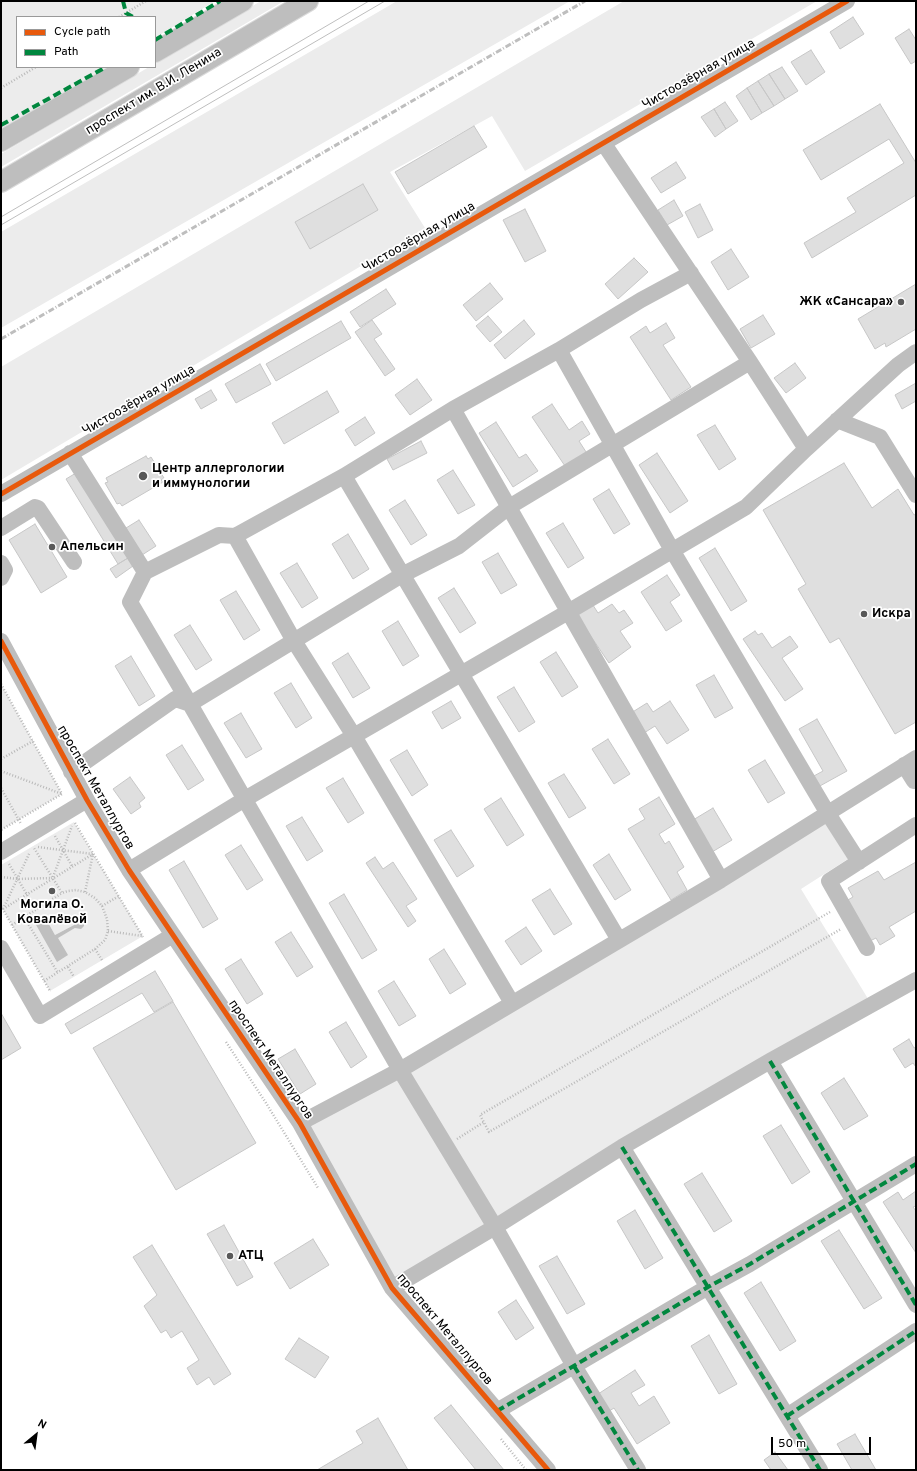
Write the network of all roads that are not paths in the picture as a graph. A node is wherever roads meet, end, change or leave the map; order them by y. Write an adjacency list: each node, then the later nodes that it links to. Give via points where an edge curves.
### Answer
1 (243, 1): 4 (main road)
2 (308, 1): 8 (main road, проспект им. В.И. Ленина)
3 (847, 1): 7 (street, Чистоозёрная улица)
4 (156, 51)
5 (127, 68): 6 (main road)
6 (1, 141)
7 (604, 144): 9 (street); 17 (street, Чистоозёрная улица)
8 (1, 182)
9 (691, 273): 10 (street); 12 (street)
10 (559, 350): 13 (street); 15 (street)
11 (916, 352): 14 (street, via 898,364)
12 (750, 362): 15 (street); 16 (street)
13 (453, 410): 18 (street); 21 (street)
14 (837, 420): 16 (street); 20 (street, via 880,437)
15 (612, 445): 21 (street); 24 (street)
16 (806, 449): 24 (street, via 746,507)
17 (70, 453): 19 (street, Чистоозёрная улица); 27 (street)
18 (344, 476): 23 (street); 28 (street)
19 (1, 494)
20 (916, 495)
21 (509, 507): 28 (street, via 459,546); 30 (street)
22 (1, 528): 25 (street, via 35,507 38,508)
23 (235, 536): 27 (street, via 219,535); 32 (street)
24 (672, 550): 30 (street); 41 (street)
25 (74, 562)
26 (1, 563): 29 (street, via 5,570)
27 (145, 572): 34 (street, via 130,602)
28 (402, 575): 32 (street); 33 (street)
29 (1, 578)
30 (568, 612): 33 (street); 46 (street)
31 (1, 641): 37 (street, проспект Металлургов)
32 (294, 641): 34 (street); 35 (street)
33 (461, 674): 35 (street); 48 (street)
34 (190, 704): 37 (street, via 175,699); 39 (street)
35 (354, 736): 39 (street); 52 (street)
36 (910, 762): 38 (street, via 914,781); 41 (street)
37 (71, 772): 40 (street, проспект Металлургов)
38 (916, 779)
39 (245, 799): 45 (street); 54 (street)
40 (87, 800): 43 (street); 45 (street, проспект Металлургов)
41 (827, 812): 44 (street); 46 (street)
42 (916, 825): 44 (street)
43 (4, 857)
44 (859, 862): 50 (street, via 829,881)
45 (130, 870): 47 (street, проспект Металлургов)
46 (721, 880): 48 (street)
47 (173, 935): 49 (street, via 148,941 40,1016); 55 (street, проспект Металлургов)
48 (619, 940): 52 (street)
49 (1, 948)
50 (867, 948)
51 (916, 980): 53 (street)
52 (512, 1004): 54 (street)
53 (770, 1061): 56 (street); 58 (street)
54 (400, 1070): 55 (street); 59 (street)
55 (300, 1123): 61 (street, проспект Металлургов)
56 (622, 1147): 59 (street); 60 (street)
57 (916, 1164): 58 (street)
58 (852, 1201): 60 (street); 62 (street)
59 (495, 1227): 61 (street); 64 (street)
60 (708, 1287): 64 (street); 66 (street)
61 (392, 1288): 65 (street, проспект Металлургов)
62 (916, 1305)
63 (916, 1331): 66 (street)
64 (574, 1366): 65 (street); 68 (street)
65 (498, 1411): 67 (street, проспект Металлургов)
66 (787, 1416): 69 (street)
67 (548, 1470)
68 (638, 1470)
69 (820, 1470)

